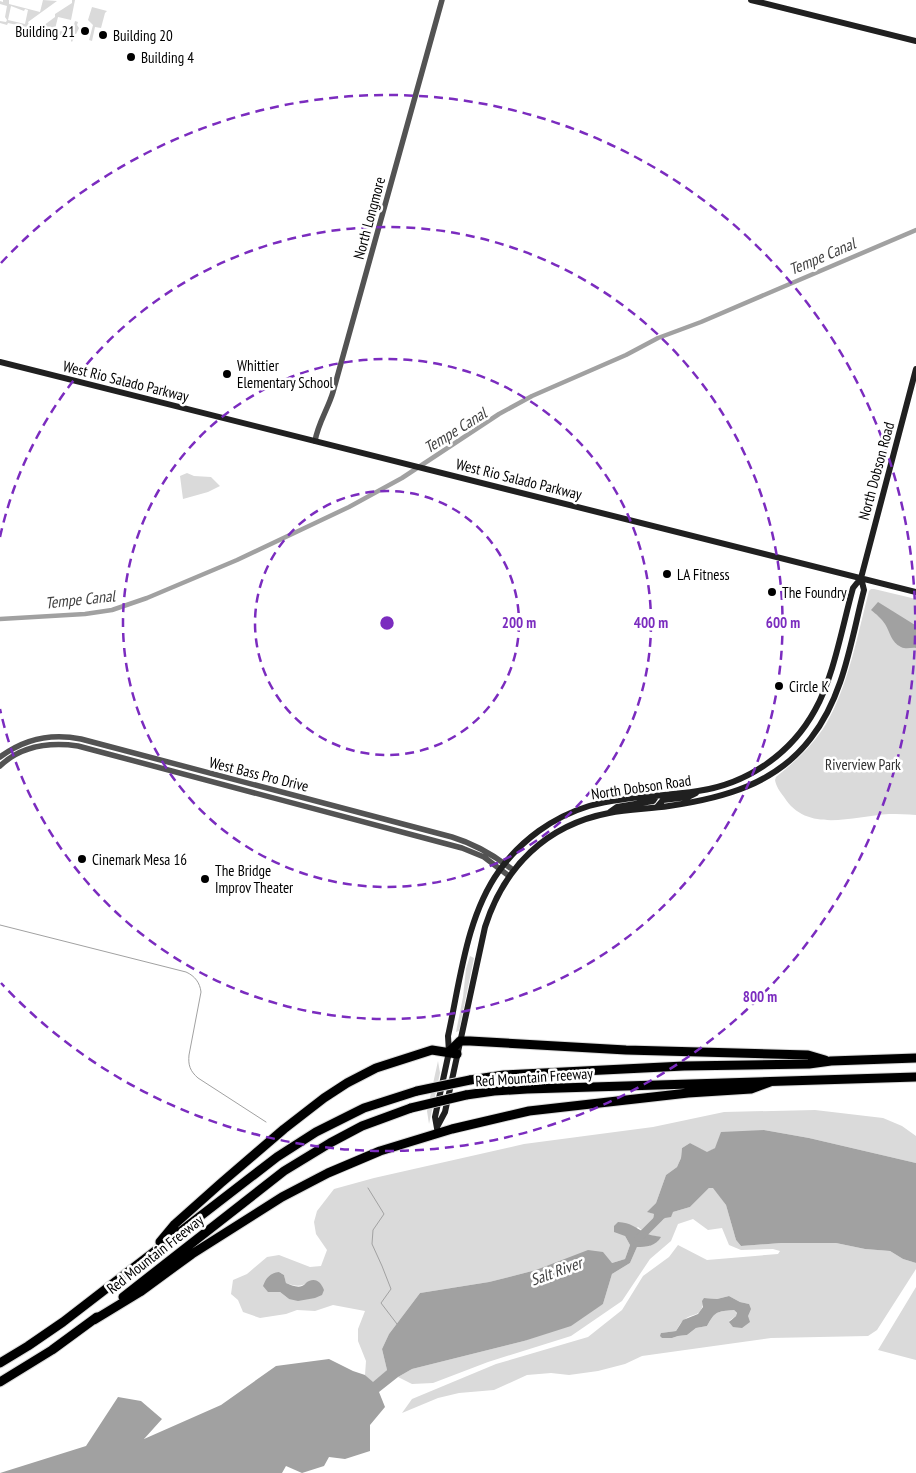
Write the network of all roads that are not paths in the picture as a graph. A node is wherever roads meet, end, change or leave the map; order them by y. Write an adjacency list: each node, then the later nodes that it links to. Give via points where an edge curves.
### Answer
1 (442, 0): 6 (street, North Longmore, via 333,392)
2 (751, 0): 3 (main road)
3 (916, 41)
4 (0, 362): 6 (main road, West Rio Salado Parkway)
5 (916, 369): 7 (main road, North Dobson Road)
6 (315, 441): 7 (main road, West Rio Salado Parkway)
7 (861, 578): 8 (main road, West Rio Salado Parkway); 11 (main road, North Dobson Road, via 852,588 825,689 804,729 791,744 755,771 727,784); 13 (main road, North Dobson Road, via 864,590 840,682 825,718 795,756 778,769 730,794)
8 (916, 592)
9 (0, 757): 15 (street, West Bass Pro Drive, via 30,741 55,736 76,738 452,837 480,848)
10 (0, 766): 15 (street, West Bass Pro Drive, via 32,747 52,744 78,746 451,845)
11 (699, 791): 12 (main road, North Dobson Road); 13 (main road, via 688,797 663,800)
12 (657, 796): 14 (main road, via 653,801 617,807); 15 (main road, North Dobson Road, via 590,806 565,815 532,835 516,851)
13 (657, 807): 14 (main road, North Dobson Road)
14 (610, 813): 15 (main road, North Dobson Road, via 580,821 558,832)
15 (507, 870): 16 (main road, North Dobson Road, via 485,926); 17 (main road, North Dobson Road, via 480,904 474,924 448,1036)
16 (460, 1041): 17 (highway); 19 (highway, via 808,1055)
17 (453, 1053): 22 (main road, North Dobson Road, via 435,1117); 23 (highway, via 432,1050 392,1062 336,1090 181,1218)
18 (916, 1058): 19 (highway, Red Mountain Freeway)
19 (831, 1061): 23 (highway, Red Mountain Freeway, bridge, via 504,1075 417,1091 364,1108 316,1132 277,1157)
20 (916, 1077): 21 (highway, Red Mountain Freeway)
21 (770, 1082): 22 (highway, via 751,1089 535,1110); 24 (highway, Red Mountain Freeway, bridge, via 527,1088 466,1095 411,1108 362,1126 284,1170)
22 (437, 1130): 24 (highway, via 380,1151 299,1188)
23 (150, 1254): 25 (highway, Red Mountain Freeway, via 63,1322)
24 (94, 1320): 26 (highway, Red Mountain Freeway)
25 (0, 1363)
26 (0, 1382)

